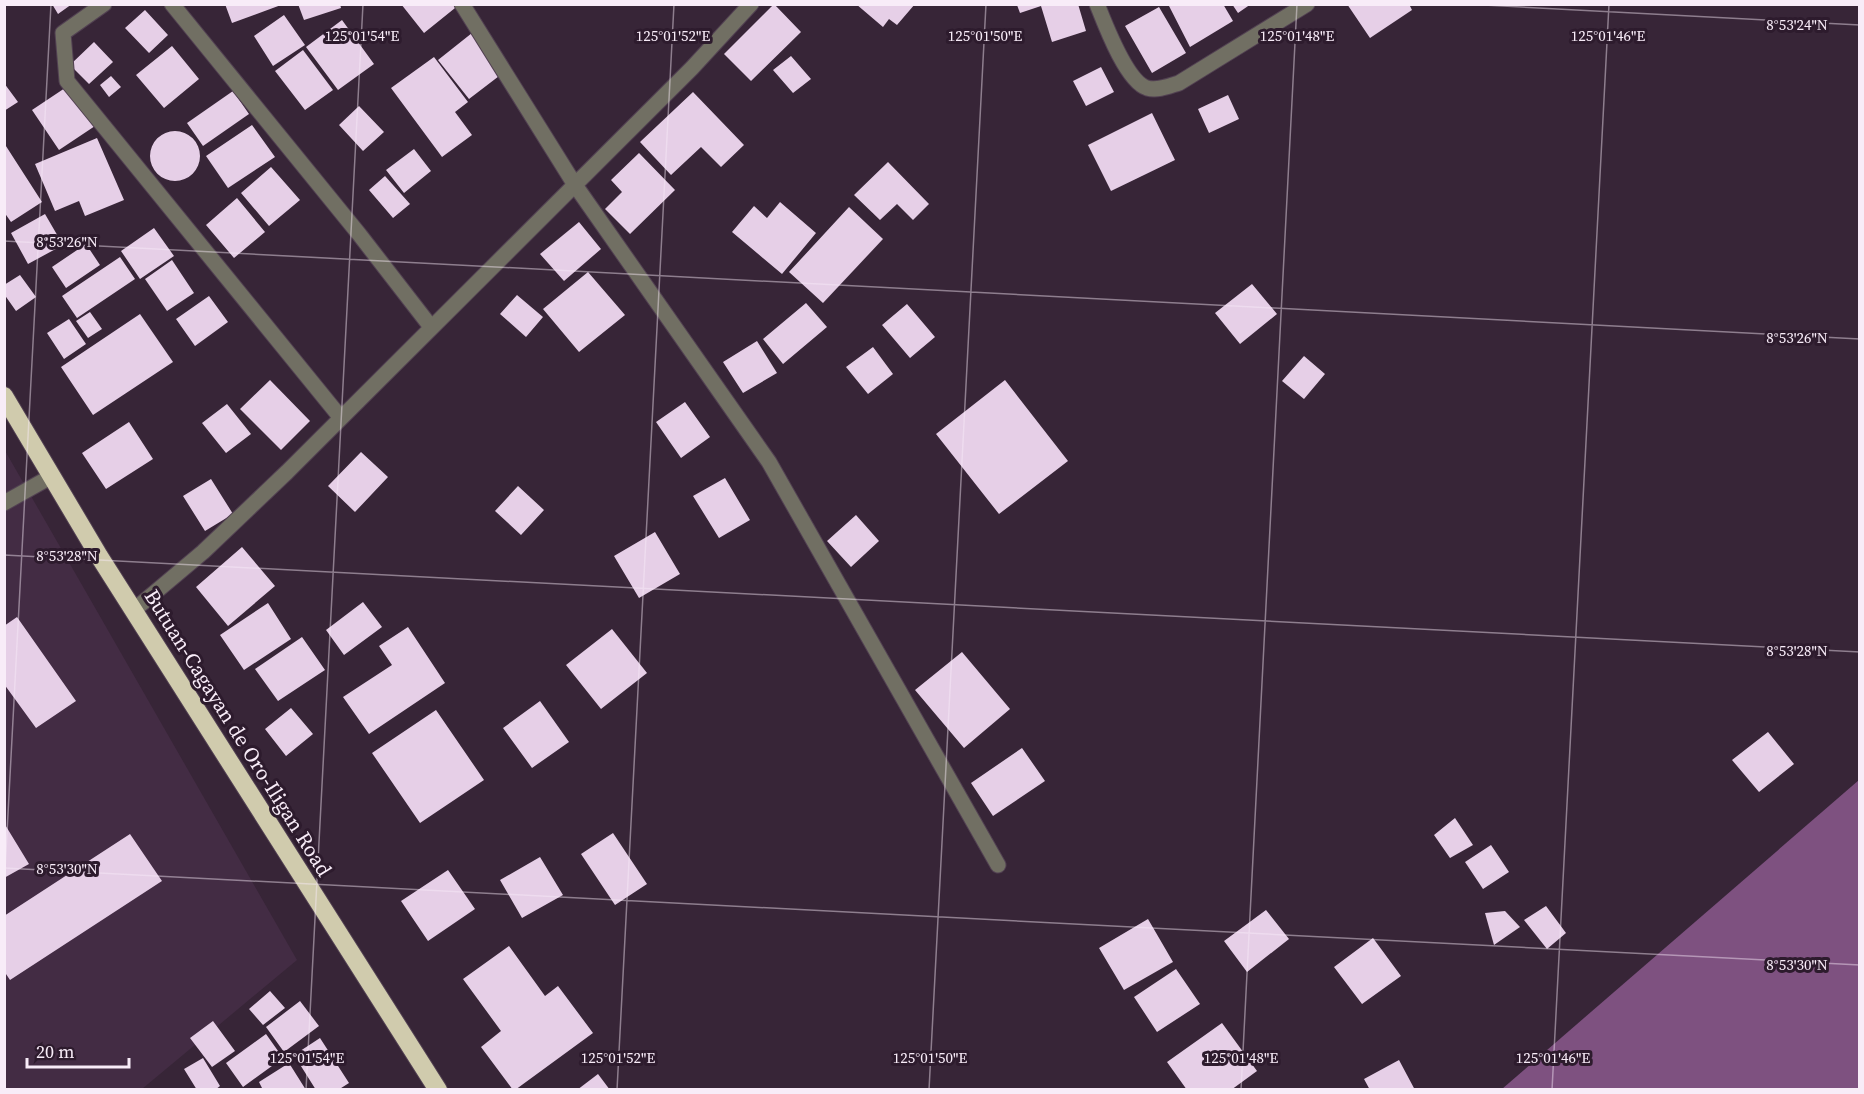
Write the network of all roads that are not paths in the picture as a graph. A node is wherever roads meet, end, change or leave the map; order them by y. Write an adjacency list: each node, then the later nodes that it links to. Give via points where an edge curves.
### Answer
1 (104, 4): 10 (street, via 63,33 67,81)
2 (172, 4): 8 (street)
3 (462, 4): 7 (street)
4 (751, 4): 7 (street)
5 (1097, 4): 6 (street, via 1134,78 1146,88 1162,89 1179,83)
6 (1307, 4)
7 (575, 185): 8 (street); 14 (street, via 769,462)
8 (431, 327): 10 (street)
9 (4, 396): 11 (highway, Butuan-Cagayan de Oro-Iligan Road)
10 (341, 418): 13 (street, via 203,552)
11 (51, 476): 12 (street); 13 (highway, Butuan-Cagayan de Oro-Iligan Road)
12 (4, 503)
13 (134, 610): 15 (highway, Butuan-Cagayan de Oro-Iligan Road)
14 (998, 865)
15 (438, 1089)

